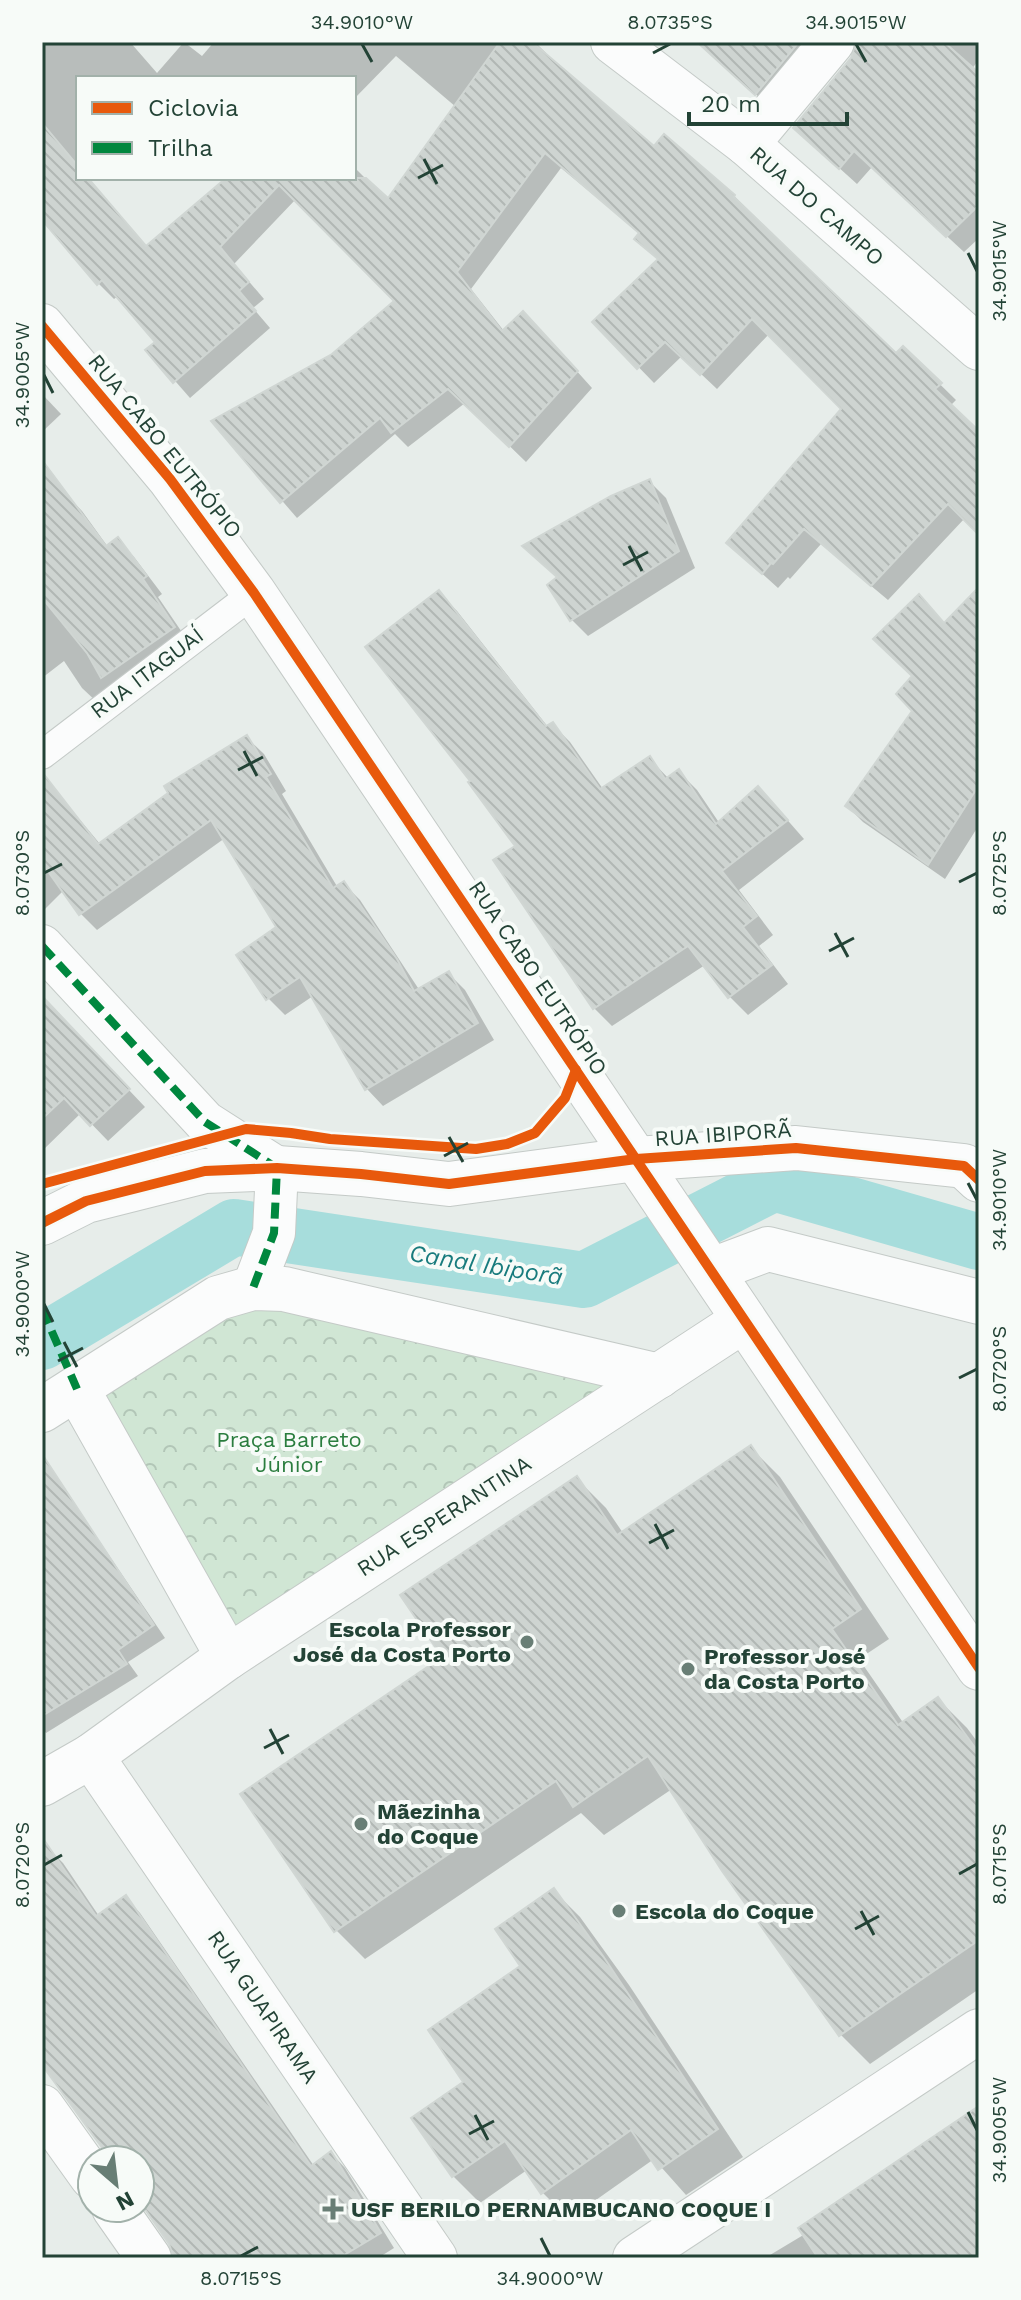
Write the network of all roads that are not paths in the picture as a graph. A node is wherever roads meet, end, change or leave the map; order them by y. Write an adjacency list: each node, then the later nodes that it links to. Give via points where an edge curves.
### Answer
1 (613, 42): 3 (street, RUA DO CAMPO)
2 (832, 42): 3 (street)
3 (747, 144): 5 (street, RUA DO CAMPO)
4 (42, 326): 6 (street, RUA CABO EUTRÓPIO, via 170,479)
5 (979, 348)
6 (254, 593): 7 (lane, RUA ITAGUAÍ); 9 (street, RUA CABO EUTRÓPIO)
7 (42, 755)
8 (42, 946): 10 (street, via 205,1122)
9 (637, 1161): 10 (street, RUA IBIPORÃ, via 449,1184); 11 (street, RUA IBIPORÃ, via 796,1148 964,1166); 13 (street, RUA CABO EUTRÓPIO)
10 (277, 1168): 12 (street, RUA IBIPORÃ, via 205,1171 86,1201); 14 (street, via 274,1233)
11 (979, 1180)
12 (42, 1223)
13 (712, 1270): 15 (street, via 768,1249); 16 (street, RUA CABO EUTRÓPIO)
14 (253, 1288): 17 (street, via 284,1289); 18 (street, via 218,1298)
15 (979, 1302)
16 (744, 1320): 17 (street); 19 (street, RUA CABO EUTRÓPIO)
17 (659, 1376): 20 (street, RUA ESPERANTINA)
18 (60, 1400): 20 (street)
19 (974, 1650)
20 (228, 1657): 21 (street, RUA ESPERANTINA)
21 (91, 1756): 22 (street, RUA ESPERANTINA); 27 (street, RUA GUAPIRAMA)
22 (42, 1784)
23 (979, 2031): 29 (street)
24 (42, 2107): 25 (street)
25 (76, 2155)
26 (125, 2224): 28 (street)
27 (432, 2257)
28 (149, 2258)
29 (635, 2258)

